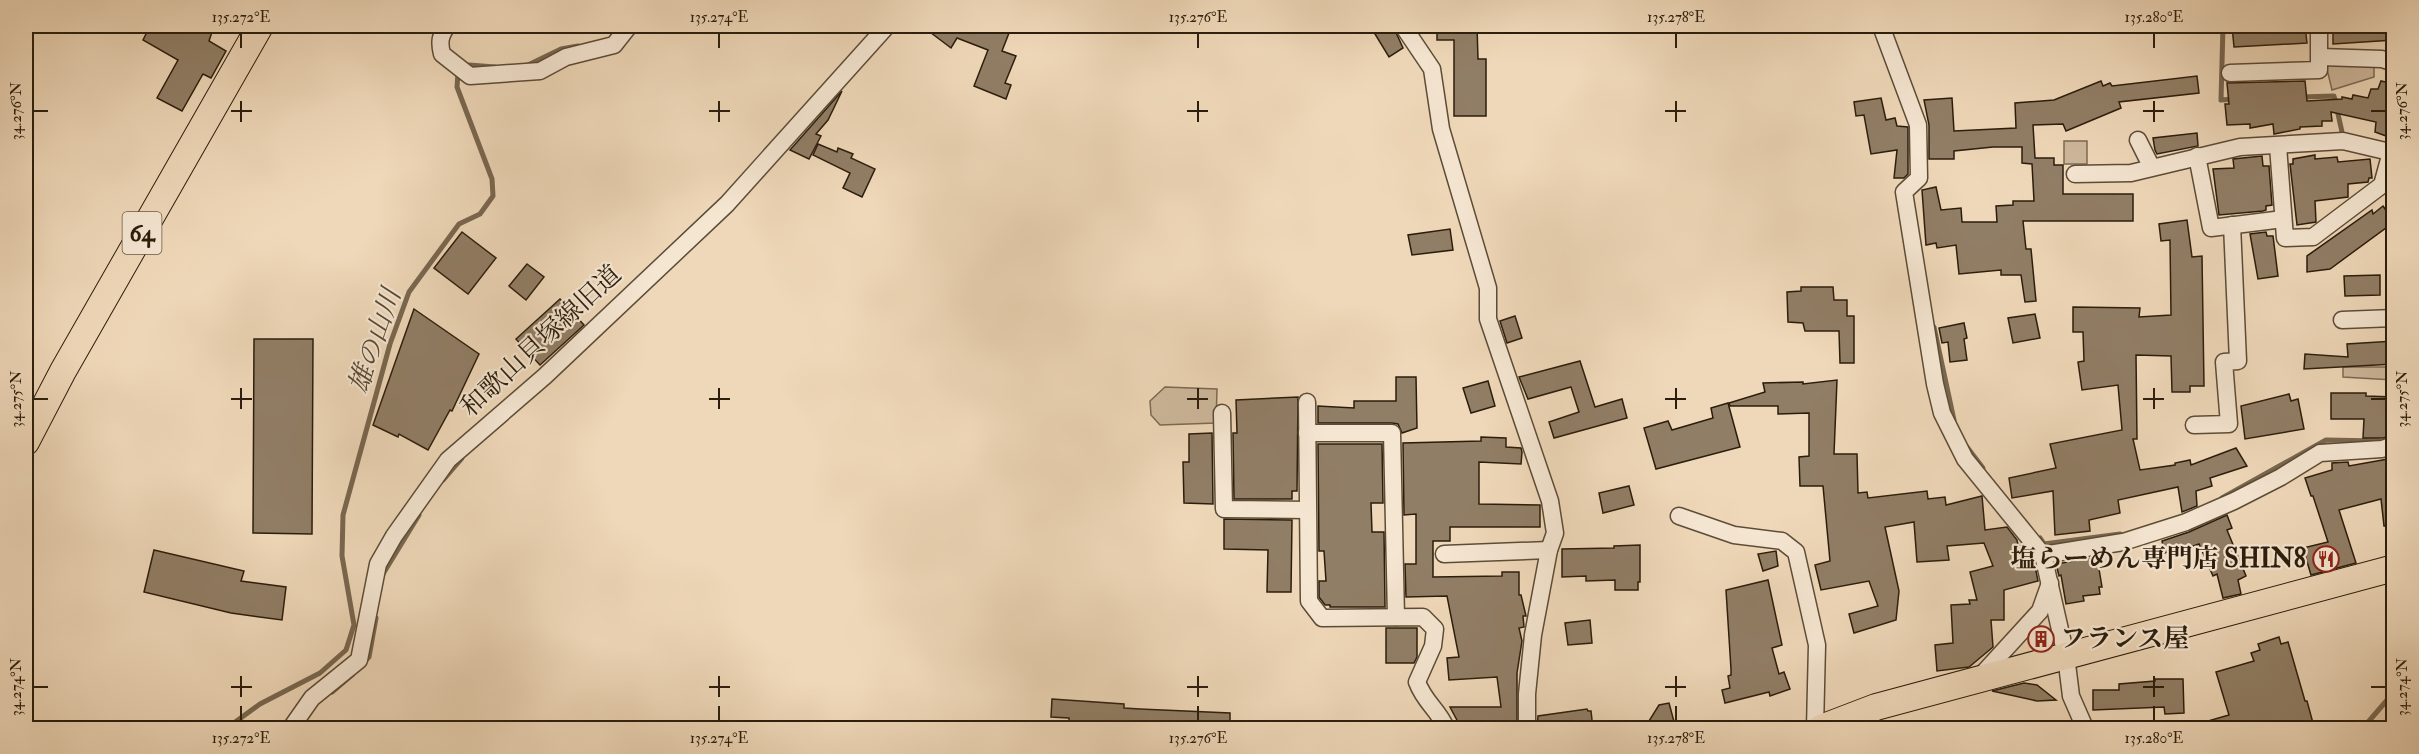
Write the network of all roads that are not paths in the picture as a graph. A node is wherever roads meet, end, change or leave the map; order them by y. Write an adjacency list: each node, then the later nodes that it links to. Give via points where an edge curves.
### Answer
1 (260, 26): 25 (main road, 64)
2 (447, 26): 3 (street, via 441,34 442,54 470,76 540,71 566,57 614,45)
3 (629, 26)
4 (887, 26): 37 (street, 和歌山貝塚線旧道, via 727,204 545,376 448,460 378,564 359,660 312,698)
5 (1403, 26): 29 (street, via 1432,69 1441,129 1488,288 1488,319 1550,501 1555,533)
6 (1881, 26): 31 (street, via 1918,125 1919,178 1904,192 1942,412 1965,459)
7 (2319, 26): 8 (street)
8 (2321, 57): 9 (street, via 2382,59); 10 (street, via 2319,70)
9 (2394, 63)
10 (2229, 73)
11 (2138, 140): 15 (street)
12 (2278, 146): 13 (street, via 2343,141); 14 (street, via 2240,147); 17 (street)
13 (2392, 153): 17 (street, via 2382,185 2313,237 2285,238)
14 (2197, 156): 15 (street); 18 (street, via 2211,228)
15 (2151, 166): 16 (street, via 2131,173)
16 (2075, 174)
17 (2283, 219): 18 (street)
18 (2232, 225): 23 (street, via 2238,361 2224,362 2229,424)
19 (2394, 318): 20 (street)
20 (2342, 320)
21 (1307, 402): 24 (street)
22 (1222, 413): 27 (street, via 1224,509)
23 (2194, 425)
24 (1307, 433): 27 (street); 34 (street, via 1392,433)
25 (26, 442)
26 (2394, 445): 31 (street, via 2320,453 2244,497 2186,522 2123,542)
27 (1308, 510): 34 (street, via 1309,601 1322,618)
28 (1679, 516): 40 (street, via 1734,535 1782,541 1796,552 1817,645)
29 (1549, 550): 30 (street); 39 (street, via 1533,634)
30 (1444, 554)
31 (2043, 555): 33 (street)
32 (2394, 568): 35 (main road)
33 (2050, 583): 35 (street); 36 (street, via 2040,612)
34 (1396, 617): 38 (street, via 1424,617 1435,629 1433,646 1418,682 1424,698 1441,716)
35 (2066, 656): 36 (main road); 42 (street, via 2071,696)
36 (1978, 680): 41 (main road, via 1876,707)
37 (291, 729)
38 (1446, 729)
39 (1527, 729)
40 (1815, 729)
41 (1821, 729)
42 (2085, 729)

